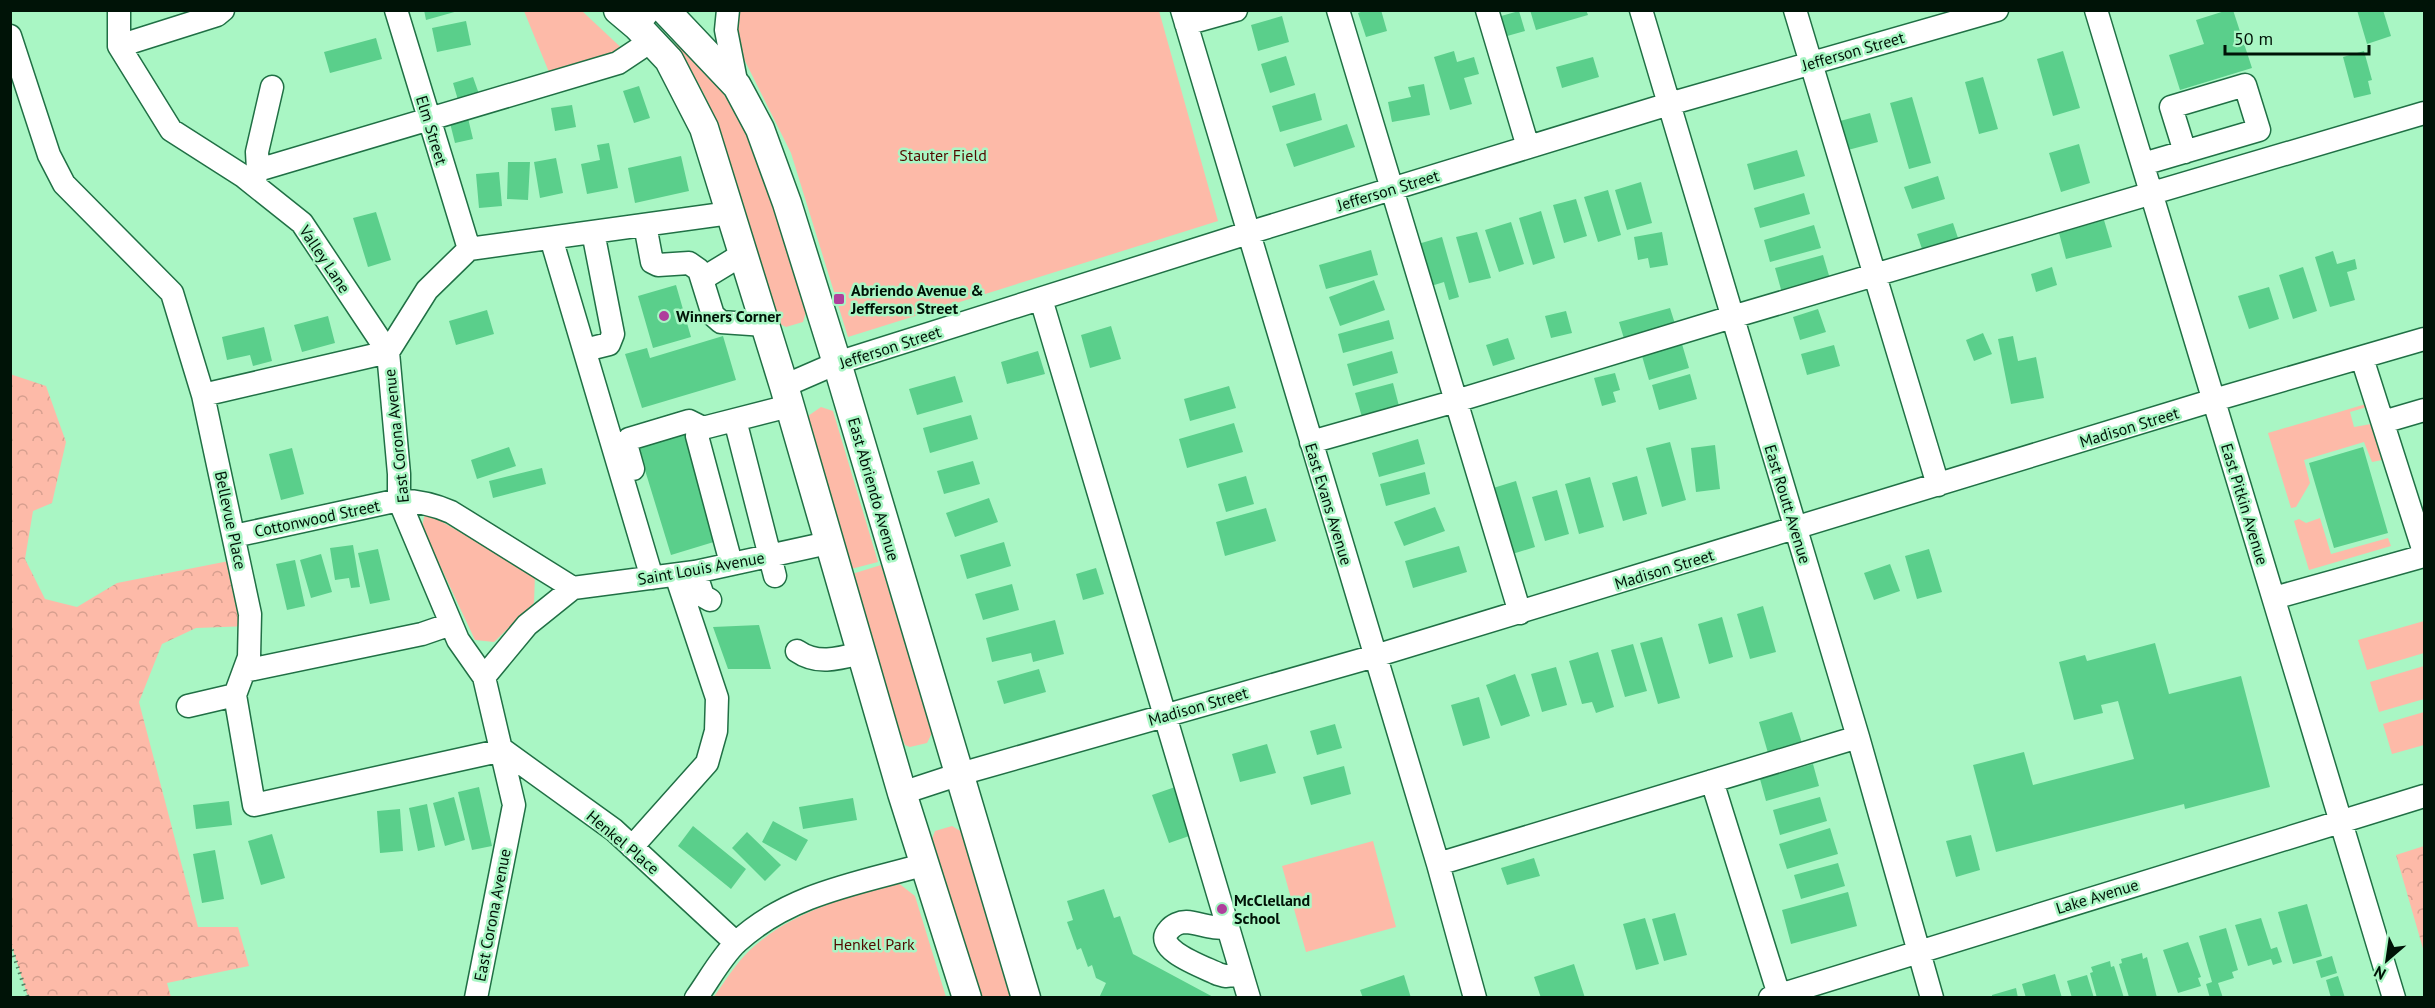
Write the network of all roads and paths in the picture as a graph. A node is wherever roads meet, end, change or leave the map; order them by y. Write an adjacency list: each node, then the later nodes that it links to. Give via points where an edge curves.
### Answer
1 (119, 10): 16 (street)
2 (223, 10): 16 (street)
3 (396, 10): 22 (street, Elm Street)
4 (665, 10): 18 (main road, East Abriendo Avenue)
5 (728, 10): 18 (street, via 726,30)
6 (1236, 10): 13 (street)
7 (1338, 10): 27 (street)
8 (1487, 10): 23 (street)
9 (1641, 10): 20 (street, East Routt Avenue)
10 (1796, 10): 17 (street)
11 (1997, 10): 17 (street, Jefferson Street)
12 (2097, 10): 25 (street, East Pitkin Avenue)
13 (1184, 17): 32 (street, East Evans Avenue)
14 (639, 22): 22 (street, via 618,63); 29 (main road, via 669,60 704,128)
15 (10, 36): 46 (street, Bellevue Place, via 49,155 64,184 172,293)
16 (119, 46): 26 (street, Valley Lane, via 171,130)
17 (1811, 63): 20 (street, Jefferson Street); 36 (street)
18 (737, 86): 45 (main road, East Abriendo Avenue, via 760,129 787,203)
19 (272, 87): 26 (street, via 257,152)
20 (1669, 104): 23 (street, Jefferson Street); 39 (street, East Routt Avenue)
21 (2424, 113): 28 (street)
22 (429, 120): 26 (street); 34 (street, Elm Street)
23 (1528, 147): 27 (street, Jefferson Street)
24 (2185, 152): 25 (street)
25 (2143, 164): 28 (street, East Pitkin Avenue)
26 (256, 177): 43 (street, Valley Lane, via 302,223)
27 (1392, 189): 32 (street, Jefferson Street); 49 (street)
28 (2152, 193): 36 (street); 48 (street, East Pitkin Avenue)
29 (730, 213): 30 (street); 35 (main road)
30 (645, 225): 31 (street); 37 (street, via 652,262 689,263 699,270)
31 (593, 232): 33 (street); 42 (street, via 613,334 609,344)
32 (1248, 233): 38 (street, Jefferson Street); 54 (street, East Evans Avenue)
33 (551, 238): 34 (street); 42 (street)
34 (469, 249): 43 (street, East Corona Avenue, via 427,290)
35 (743, 254): 37 (street); 40 (main road)
36 (1875, 275): 39 (street); 55 (street)
37 (702, 279): 40 (street, via 713,315 721,322)
38 (1041, 299): 45 (street, Jefferson Street); 76 (street)
39 (1732, 317): 49 (street); 57 (street, East Routt Avenue)
40 (765, 326): 47 (main road)
41 (2424, 339): 44 (street, Madison Street)
42 (585, 350): 63 (street)
43 (388, 352): 46 (street); 56 (street, East Corona Avenue)
44 (2362, 358): 48 (street, Madison Street); 52 (street)
45 (837, 363): 47 (street, Jefferson Street); 79 (main road, East Abriendo Avenue)
46 (203, 394): 58 (street, Bellevue Place)
47 (786, 396): 51 (street, Jefferson Street); 59 (main road)
48 (2214, 400): 55 (street, Madison Street); 65 (street, East Pitkin Avenue)
49 (1456, 401): 54 (street); 67 (street)
50 (2424, 410): 52 (street)
51 (735, 420): 53 (street, Jefferson Street); 62 (street)
52 (2383, 422): 60 (street)
53 (700, 432): 61 (street); 63 (street, Jefferson Street, via 689,421 629,439 626,444 661,558)
54 (1311, 442): 71 (street, East Evans Avenue)
55 (1938, 485): 57 (street, Madison Street)
56 (399, 500): 58 (street, Cottonwood Street); 64 (street, via 427,503 451,512); 68 (street, East Corona Avenue)
57 (1796, 529): 67 (street, Madison Street); 77 (street, East Routt Avenue)
58 (234, 536): 72 (street, Bellevue Place, via 250,614 249,657)
59 (828, 543): 62 (street, Saint Louis Avenue); 70 (main road)
60 (2424, 554): 65 (street)
61 (730, 563): 62 (street, Saint Louis Avenue); 63 (street, Saint Louis Avenue)
62 (773, 566)
63 (672, 575): 64 (street, Saint Louis Avenue); 66 (street); 84 (street, via 717,698 716,731 707,763)
64 (573, 588): 73 (street, via 527,625)
65 (2274, 598): 83 (street, East Pitkin Avenue)
66 (710, 600)
67 (1520, 612): 71 (street, Madison Street)
68 (451, 624): 72 (street, via 422,634); 73 (street, East Corona Avenue)
69 (797, 651): 70 (street, via 815,660)
70 (861, 653): 81 (main road)
71 (1376, 656): 76 (street, Madison Street); 86 (street, East Evans Avenue)
72 (244, 671): 74 (street, Bellevue Place)
73 (484, 677): 78 (street, East Corona Avenue)
74 (235, 695): 75 (street); 78 (street, via 254,806)
75 (188, 706)
76 (1165, 716): 79 (street, Madison Street); 87 (street)
77 (1858, 737): 80 (street); 90 (street, East Routt Avenue)
78 (503, 750): 84 (street, Henkel Place); 94 (street, East Corona Avenue, via 514,805)
79 (960, 774): 81 (street, Madison Street); 97 (main road, East Abriendo Avenue)
80 (1712, 781): 86 (street); 92 (street)
81 (902, 793): 85 (main road)
82 (2424, 796): 83 (street, Lake Avenue)
83 (2341, 821): 90 (street, Lake Avenue); 101 (street, East Pitkin Avenue)
84 (632, 847): 88 (street, Henkel Place)
85 (926, 864): 88 (street, via 827,890 775,913); 96 (main road)
86 (1438, 864): 99 (street, East Evans Avenue)
87 (1228, 927): 91 (street); 91 (street, via 1179,923 1168,931 1165,944 1218,974)
88 (736, 943): 95 (street)
89 (10, 944): 93 (path)
90 (1918, 951): 92 (street, Lake Avenue); 100 (street, East Routt Avenue)
91 (1242, 974): 98 (street)
92 (1774, 996)
93 (28, 998)
94 (476, 998)
95 (696, 998)
96 (967, 998)
97 (1026, 998)
98 (1249, 998)
99 (1475, 998)
100 (1932, 998)
101 (2394, 998)

